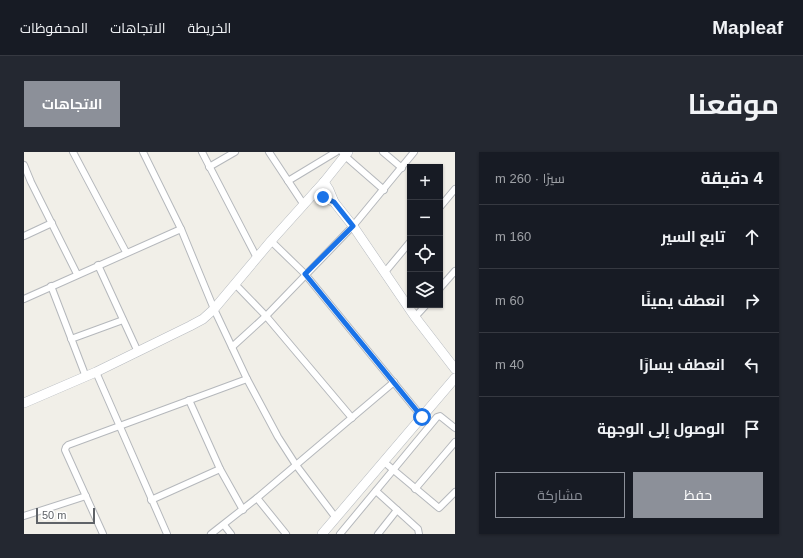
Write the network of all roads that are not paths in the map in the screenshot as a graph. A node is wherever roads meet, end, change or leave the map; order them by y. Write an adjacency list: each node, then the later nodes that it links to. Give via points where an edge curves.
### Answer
1 (73, 152): 28 (street)
2 (143, 152): 24 (street)
3 (202, 152): 10 (street)
4 (235, 152): 10 (street)
5 (269, 152): 12 (street)
6 (383, 152): 11 (street)
7 (414, 152): 11 (street)
8 (343, 153): 12 (street); 14 (street); 17 (street)
9 (24, 164): 13 (street)
10 (209, 167): 29 (street)
11 (402, 168): 17 (street)
12 (288, 181): 21 (street)
13 (31, 182): 15 (street); 22 (street)
14 (324, 182): 18 (street); 19 (street)
15 (24, 185)
16 (455, 189): 20 (street)
17 (384, 190): 23 (street)
18 (316, 191): 19 (street); 21 (street)
19 (334, 202): 23 (street)
20 (443, 203)
21 (304, 205): 26 (street)
22 (52, 223): 25 (street); 33 (street)
23 (353, 226): 32 (street); 34 (street)
24 (181, 229): 28 (street); 40 (street)
25 (24, 236)
26 (271, 241): 29 (street); 34 (street)
27 (407, 246): 32 (street)
28 (126, 252): 30 (street)
29 (257, 258): 35 (street)
30 (98, 265): 33 (street); 43 (street)
31 (455, 271): 36 (street)
32 (385, 272): 42 (street)
33 (77, 274): 37 (street)
34 (305, 274): 41 (street); 52 (street)
35 (235, 284): 40 (street); 41 (street)
36 (443, 285)
37 (51, 286): 38 (street); 44 (street)
38 (24, 299)
39 (423, 308): 42 (street)
40 (214, 309): 45 (street); 46 (street, via 190,326)
41 (266, 316): 45 (street); 56 (street)
42 (415, 317): 47 (street)
43 (123, 320): 44 (street); 46 (street)
44 (71, 339): 49 (street)
45 (232, 348): 51 (street)
46 (138, 352): 48 (street)
47 (455, 369)
48 (96, 372): 49 (street); 57 (street)
49 (86, 377): 54 (street)
50 (455, 378): 55 (street)
51 (247, 379): 53 (street); 61 (street, via 278,438)
52 (394, 382): 55 (street); 56 (street)
53 (189, 400): 57 (street); 62 (street)
54 (24, 403)
55 (422, 417): 60 (street)
56 (352, 418): 61 (street)
57 (120, 425): 67 (street, via 66,447); 69 (street)
58 (455, 428): 63 (street, via 443,417 437,417)
59 (455, 442): 64 (street)
60 (384, 462): 63 (street); 73 (street)
61 (296, 465): 68 (street); 73 (street)
62 (220, 469): 69 (street); 70 (street)
63 (393, 470): 64 (street); 65 (street)
64 (415, 489): 66 (street, via 439,508)
65 (376, 491): 71 (street); 81 (street)
66 (455, 492)
67 (86, 496): 72 (street); 75 (street)
68 (257, 498): 70 (street); 79 (street)
69 (151, 500): 76 (street)
70 (243, 510): 74 (street)
71 (397, 510): 82 (street); 83 (street, via 418,529)
72 (24, 516)
73 (336, 518): 80 (street)
74 (224, 525): 77 (street); 78 (street)
75 (103, 534)
76 (167, 534)
77 (211, 534)
78 (231, 534)
79 (286, 534)
80 (322, 534)
81 (340, 534)
82 (378, 534)
83 (419, 534)

